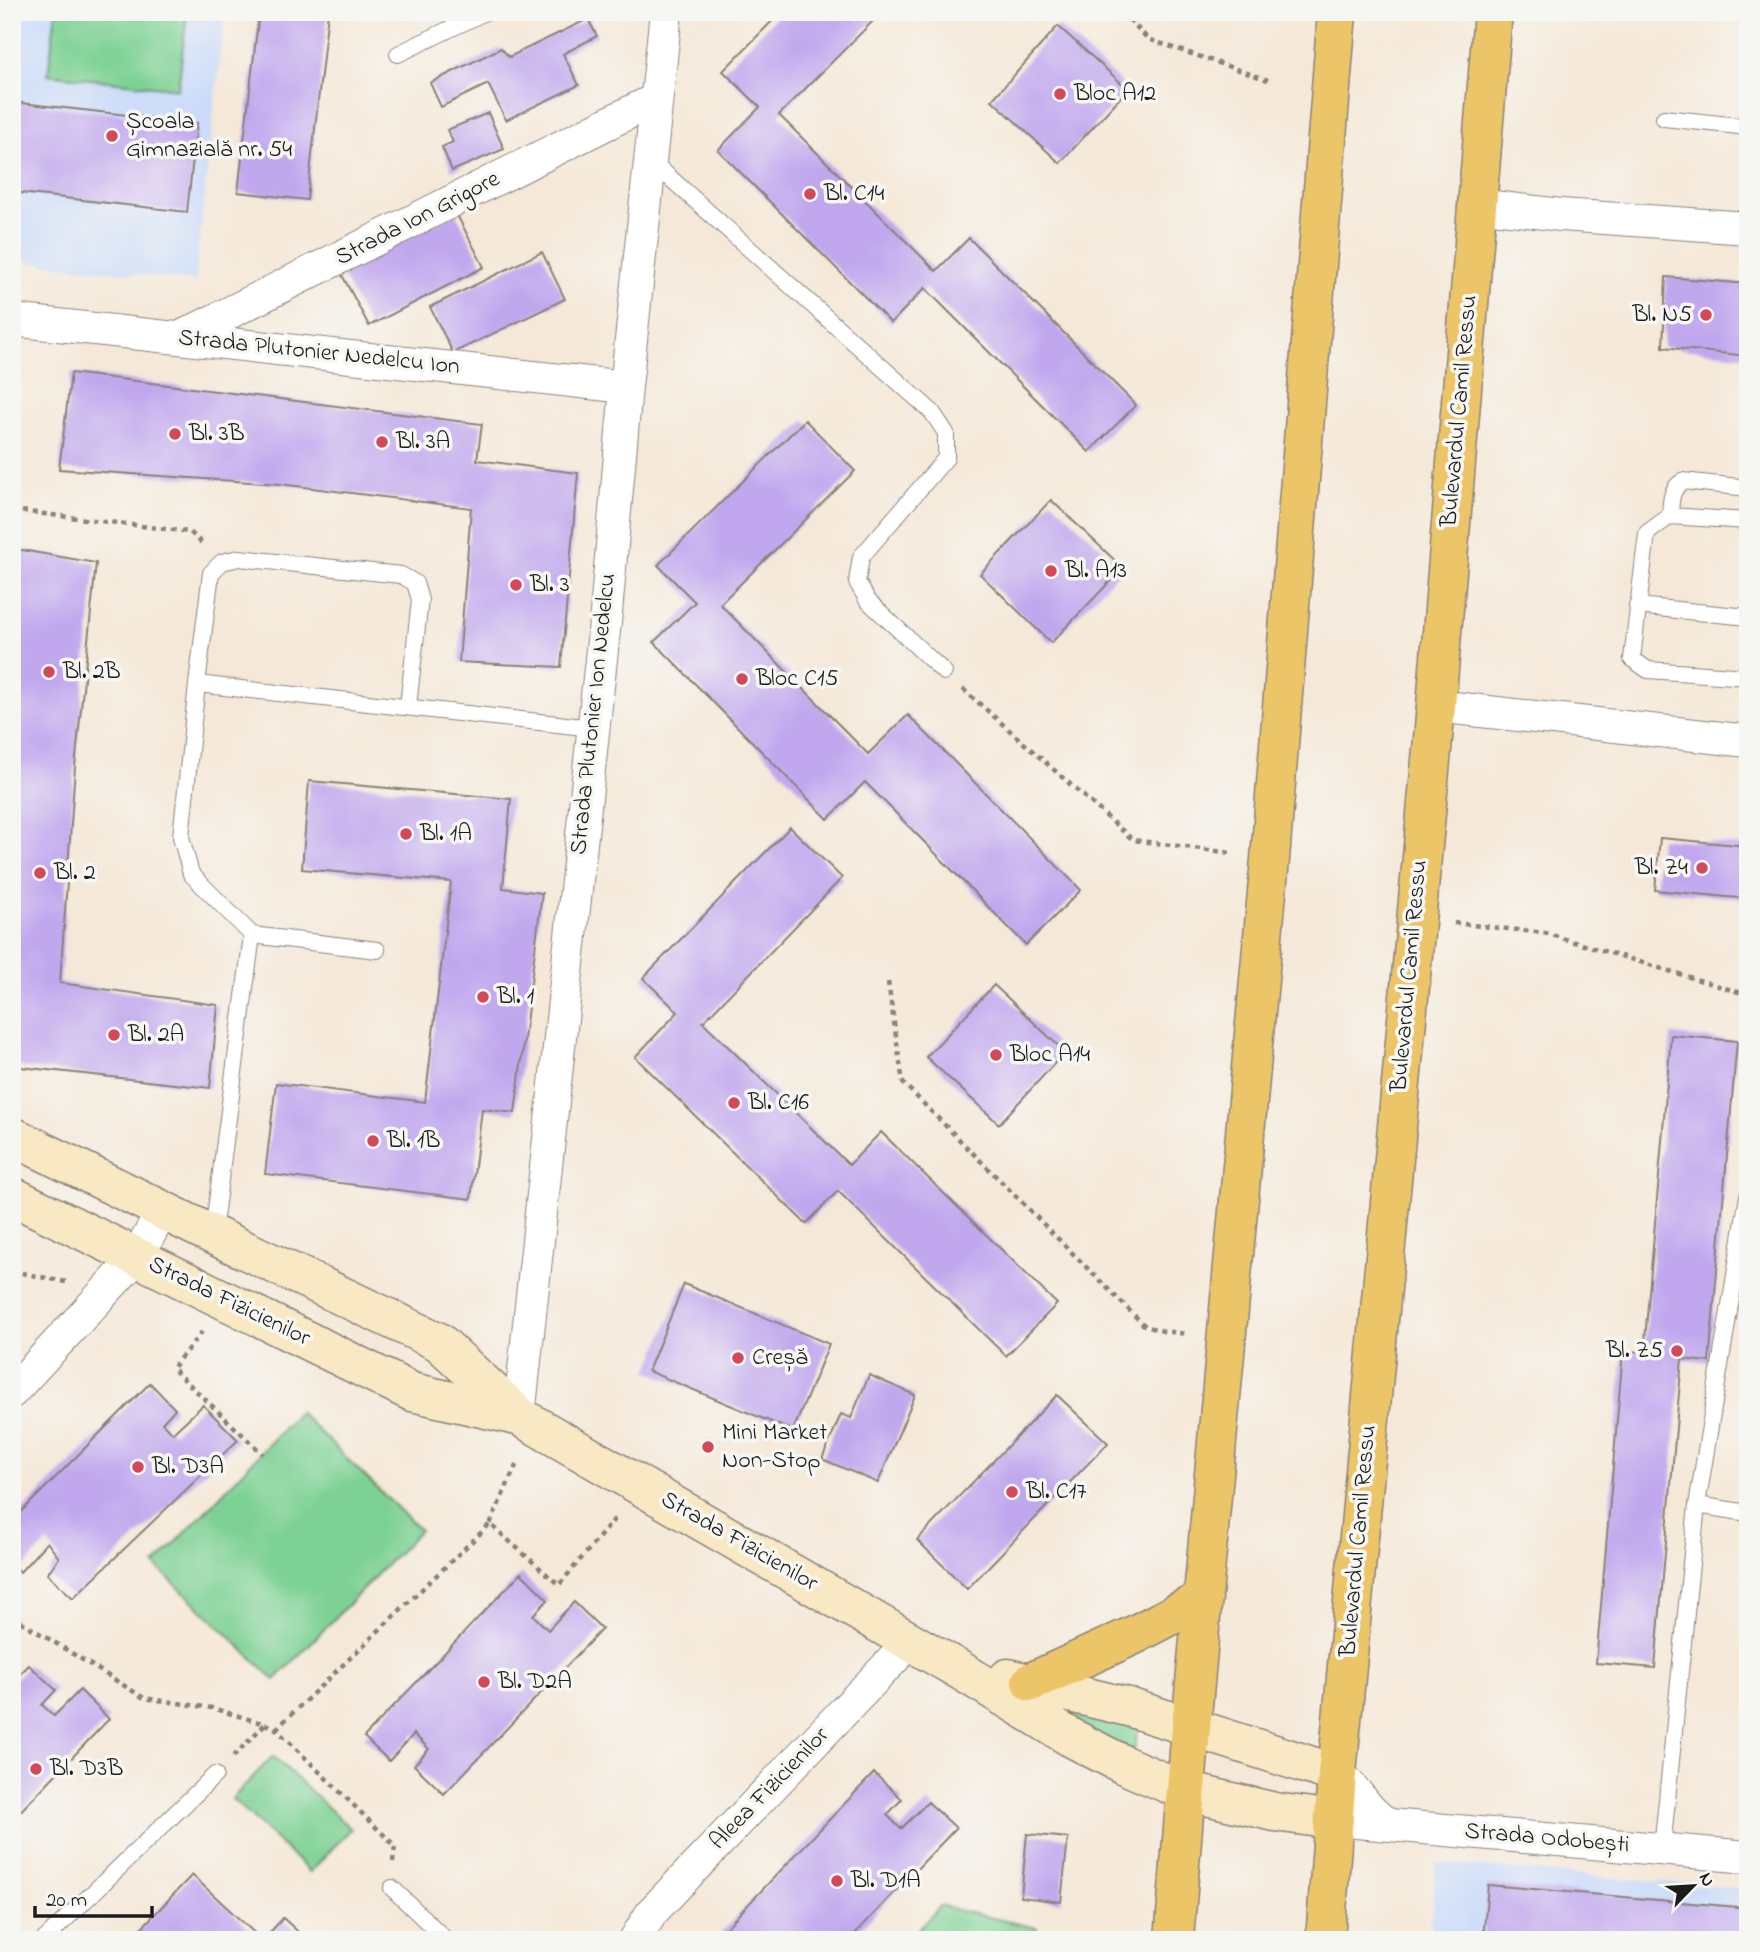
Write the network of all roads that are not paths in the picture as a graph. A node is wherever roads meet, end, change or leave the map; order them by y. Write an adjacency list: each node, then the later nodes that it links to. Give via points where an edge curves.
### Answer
1 (485, 12): 5 (lane)
2 (666, 12): 6 (street, Strada Plutonier Ion Nedelcu)
3 (1337, 12): 39 (main road, via 1270,859)
4 (1493, 12): 10 (main road, Bulevardul Camil Ressu)
5 (398, 54)
6 (656, 100): 9 (street, Strada Plutonier Ion Nedelcu); 13 (street, Strada Ion Grigore)
7 (1664, 118): 8 (lane)
8 (1748, 127)
9 (650, 160): 14 (street, Strada Plutonier Ion Nedelcu); 20 (lane, via 932,412 946,433 946,458 861,556 857,582 868,601)
10 (1476, 205): 11 (street); 24 (main road, Bulevardul Camil Ressu)
11 (1748, 228)
12 (12, 320): 13 (street, Strada Plutonier Nedelcu Ion)
13 (179, 338): 14 (street, Strada Plutonier Nedelcu Ion)
14 (626, 387): 25 (street, Strada Plutonier Ion Nedelcu)
15 (1748, 488): 16 (lane, via 1683,481 1671,495)
16 (1670, 516): 17 (lane); 18 (lane, via 1647,533)
17 (1748, 521)
18 (1637, 606): 19 (lane); 21 (lane, via 1632,659 1648,670)
19 (1748, 617)
20 (944, 672)
21 (1748, 677)
22 (197, 684): 23 (lane); 23 (lane, via 211,573 222,562 239,558 401,575 415,583 420,600); 27 (lane, via 181,837 191,874)
23 (408, 706): 25 (lane)
24 (1436, 706): 26 (street); 44 (main road, Bulevardul Camil Ressu)
25 (593, 728): 36 (street, Strada Plutonier Ion Nedelcu)
26 (1748, 741)
27 (252, 935): 28 (lane); 33 (lane)
28 (377, 950)
29 (12, 1136): 32 (street, Strada Fizicienilor)
30 (12, 1196): 34 (street, Strada Fizicienilor)
31 (1748, 1196): 37 (lane)
32 (163, 1210): 33 (street, Strada Fizicienilor); 34 (street, Strada Fizicienilor)
33 (213, 1235): 36 (street, Strada Fizicienilor, via 439,1342)
34 (137, 1256): 35 (street, Strada Fizicienilor); 36 (street, Strada Fizicienilor, via 412,1392)
35 (12, 1392)
36 (527, 1420): 40 (street, Strada Fizicienilor)
37 (1697, 1505): 38 (lane); 49 (lane)
38 (1748, 1513)
39 (1203, 1599): 42 (main road); 43 (main road)
40 (910, 1642): 41 (street, Strada Fizicienilor); 54 (street, Aleea Fizicienilor, via 652,1912)
41 (958, 1670): 42 (street, Strada Fizicienilor); 46 (street, Strada Fizicienilor, via 1070,1737)
42 (1031, 1682): 43 (street, Strada Fizicienilor)
43 (1191, 1727): 44 (street, Strada Fizicienilor); 46 (main road)
44 (1337, 1774): 47 (main road, Bulevardul Camil Ressu); 48 (street, via 1348,1781 1366,1808)
45 (215, 1775): 52 (lane)
46 (1185, 1791): 47 (street, Strada Fizicienilor, via 1275,1812); 55 (main road)
47 (1335, 1820): 48 (street, Strada Odobești); 56 (main road, Bulevardul Camil Ressu)
48 (1388, 1824): 49 (street, Strada Odobești)
49 (1662, 1849): 50 (street, Strada Odobești)
50 (1748, 1857)
51 (391, 1888): 53 (lane)
52 (44, 1940)
53 (446, 1940)
54 (635, 1940)
55 (1174, 1940)
56 (1325, 1940)

